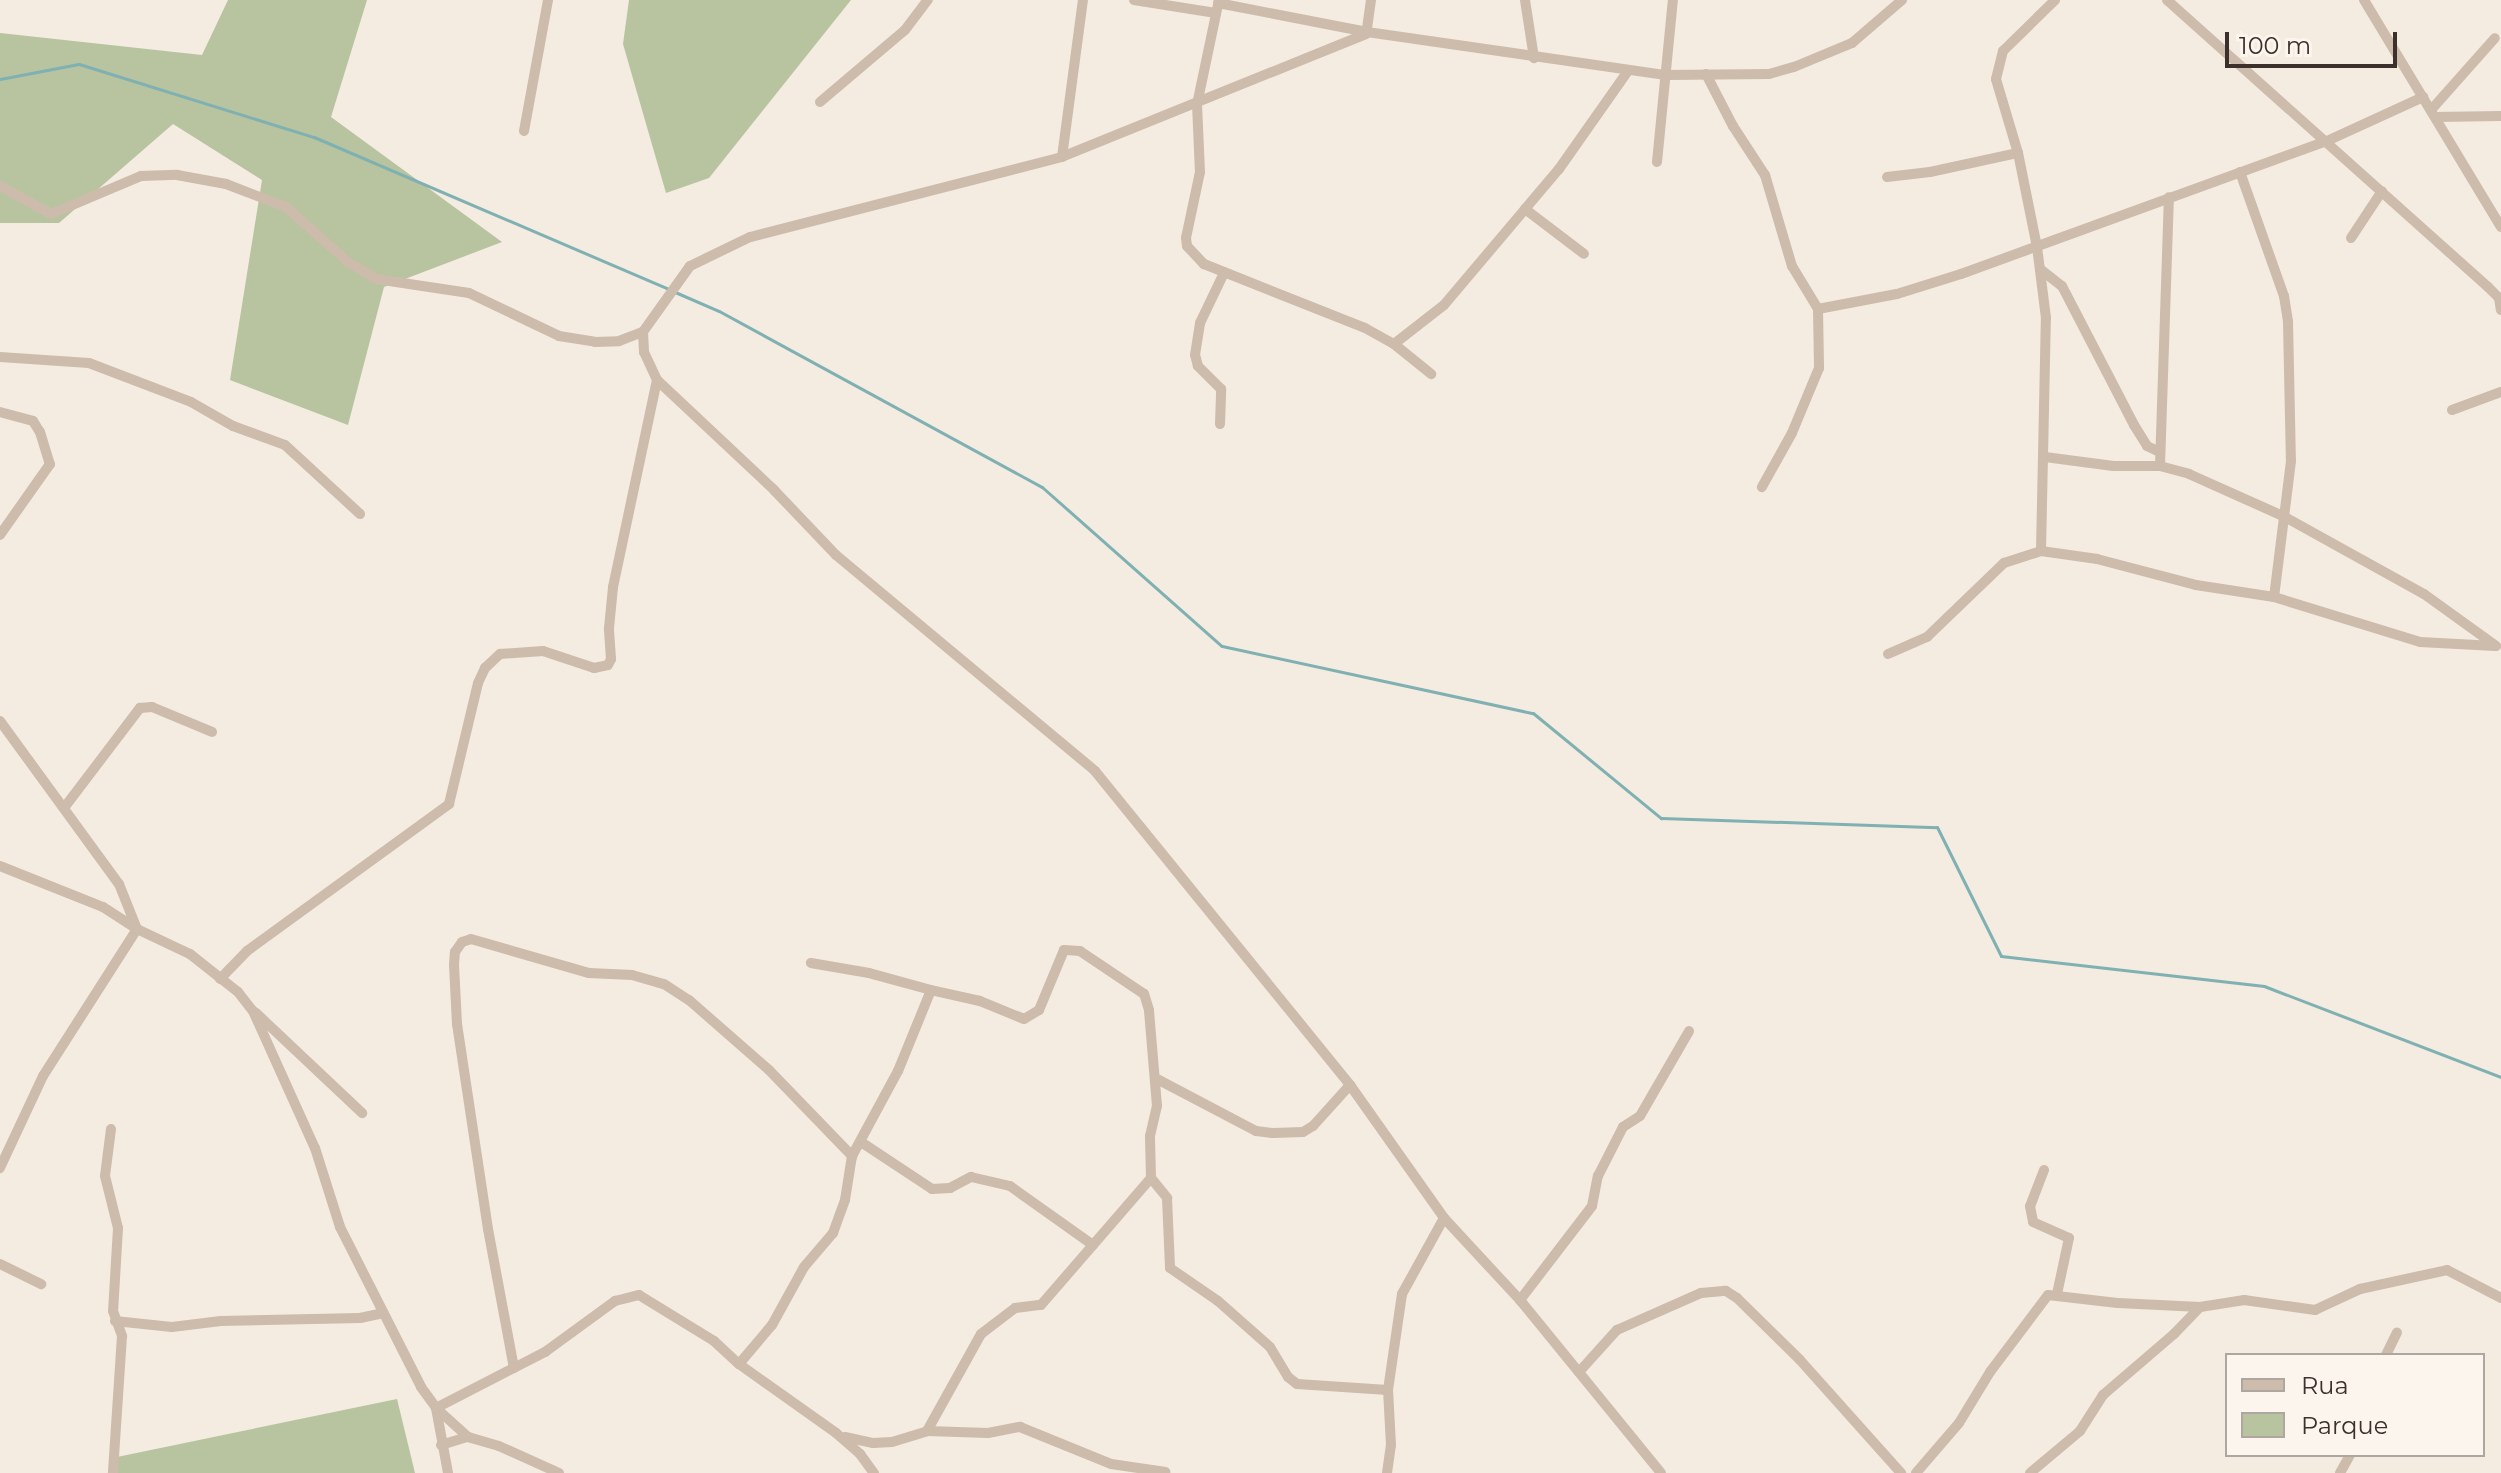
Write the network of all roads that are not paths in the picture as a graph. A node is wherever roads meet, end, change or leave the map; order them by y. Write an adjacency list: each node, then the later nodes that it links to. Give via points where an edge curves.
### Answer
1 (548, 0): 24 (street)
2 (928, 0): 20 (street, via 905,30)
3 (1083, 0): 27 (street)
4 (1134, 0): 12 (street)
5 (1371, 0): 13 (street)
6 (1525, 0): 15 (street)
7 (1673, 0): 18 (street)
8 (1902, 0): 17 (street, via 1852,43 1824,56 1769,74)
9 (2055, 0): 26 (street, via 2003,51 1997,65 1996,79)
10 (2167, 0): 25 (street)
11 (2364, 0): 19 (street)
12 (1218, 5): 13 (street); 21 (street)
13 (1367, 32): 15 (street); 21 (street)
14 (2495, 38): 22 (street)
15 (1534, 58): 16 (street)
16 (1628, 71): 18 (street); 34 (street)
17 (1706, 74): 18 (street); 42 (street, via 1765,175 1792,266)
18 (1666, 75): 28 (street)
19 (2423, 97): 22 (street); 25 (street)
20 (820, 102)
21 (1197, 104): 27 (street); 40 (street, via 1200,172 1187,246 1204,264)
22 (2433, 114): 23 (street); 35 (street)
23 (2501, 116)
24 (524, 131)
25 (2327, 141): 29 (street); 32 (street)
26 (2018, 153): 30 (street); 37 (street)
27 (1062, 157): 43 (street, via 750,237 690,266)
28 (1657, 162)
29 (2240, 172): 33 (street); 57 (street, via 2284,296 2288,322 2291,461)
30 (1887, 177)
31 (0, 186): 43 (street, via 51,214 141,176 177,175 226,184 286,207 348,262 376,279 469,293 559,336 619,341)
32 (2382, 191): 36 (street); 41 (street)
33 (2169, 197): 37 (street); 52 (street)
34 (1525, 209): 38 (street); 44 (street, via 1444,305)
35 (2501, 227)
36 (2351, 238)
37 (2037, 247): 39 (street); 42 (street, via 1897,294)
38 (1584, 254)
39 (2040, 269): 52 (street, via 2062,286 2134,425 2147,446); 53 (street, via 2046,318)
40 (1224, 273): 44 (street); 51 (street, via 1200,323 1195,355 1198,366 1221,389)
41 (2500, 302)
42 (1818, 309): 55 (street, via 1819,368)
43 (643, 332): 47 (street, via 644,352)
44 (1394, 344): 46 (street)
45 (0, 357): 56 (street, via 89,363 191,402 233,426 285,445)
46 (1431, 374)
47 (657, 380): 69 (street, via 613,587 608,665 594,668 543,651 500,654 478,683 449,804 247,951); 74 (street, via 836,555 1095,771)
48 (2501, 392): 49 (street)
49 (2452, 410)
50 (0, 412): 58 (street, via 33,421 50,464)
51 (1220, 424)
52 (2160, 452): 54 (street)
53 (2045, 457): 54 (street); 59 (street)
54 (2160, 466): 57 (street)
55 (1762, 487)
56 (360, 514)
57 (2285, 517): 60 (street); 61 (street, via 2424,594)
58 (0, 535)
59 (2041, 551): 60 (street); 62 (street, via 2004,563 1927,637)
60 (2274, 597): 61 (street, via 2420,642)
61 (2498, 648)
62 (1888, 654)
63 (0, 721): 65 (street)
64 (212, 732): 65 (street, via 152,707 140,708)
65 (64, 808): 67 (street, via 119,884)
66 (0, 866): 67 (street, via 103,907)
67 (137, 929): 69 (street, via 190,954); 79 (street, via 43,1076)
68 (811, 963): 70 (street)
69 (220, 979): 71 (street)
70 (931, 990): 73 (street, via 980,1001 1024,1019 1039,1010 1064,950 1080,951 1144,994); 77 (street)
71 (238, 992): 75 (street); 90 (street, via 253,1011 294,1100 340,1227)
72 (1689, 1031): 88 (street, via 1640,1116 1623,1127 1598,1176 1592,1206)
73 (1157, 1079): 74 (street, via 1256,1131 1282,1133 1313,1126); 81 (street)
74 (1350, 1085): 82 (street)
75 (362, 1113)
76 (111, 1129): 91 (street, via 105,1176 118,1228)
77 (861, 1142): 78 (street); 83 (street, via 932,1189 950,1188 971,1177 1010,1186)
78 (852, 1156): 94 (street, via 833,1233 804,1267 772,1325); 95 (street, via 769,1070 664,984 632,975 589,973 471,939 462,942 454,965 457,1024)
79 (0, 1168)
80 (2044, 1170): 86 (street, via 2030,1206 2033,1222 2069,1238)
81 (1151, 1178): 83 (street); 97 (street, via 1167,1198 1170,1268 1270,1347 1288,1377 1297,1384)
82 (1444, 1218): 88 (street); 97 (street, via 1402,1294)
83 (1093, 1245): 99 (street, via 1041,1305 1015,1308 981,1334)
84 (0, 1264): 85 (street)
85 (41, 1284)
86 (2057, 1294): 89 (street); 111 (street, via 2042,1301 1959,1423)
87 (2501, 1298): 89 (street, via 2447,1270 2360,1289 2315,1310 2244,1300)
88 (1520, 1300): 96 (street)
89 (2200, 1307): 112 (street, via 2103,1395 2080,1431)
90 (383, 1313): 91 (street, via 172,1327); 98 (street)
91 (115, 1321): 104 (street, via 122,1336)
92 (2397, 1332): 93 (street)
93 (2387, 1353)
94 (739, 1364): 95 (street, via 693,1326 639,1295 615,1301 579,1330); 100 (street)
95 (514, 1368): 98 (street)
96 (1579, 1372): 109 (street); 110 (street, via 1617,1330 1701,1293 1726,1291 1800,1360)
97 (1388, 1390): 108 (street)
98 (436, 1408): 101 (street); 102 (street)
99 (927, 1431): 100 (street, via 873,1443); 103 (street, via 1030,1429 1111,1464)
100 (836, 1433): 107 (street)
101 (468, 1437): 102 (street); 106 (street)
102 (441, 1445): 105 (street)
103 (1165, 1472)
104 (113, 1473)
105 (448, 1473)
106 (559, 1473)
107 (874, 1473)
108 (1387, 1473)
109 (1661, 1473)
110 (1901, 1473)
111 (1916, 1473)
112 (2030, 1473)

